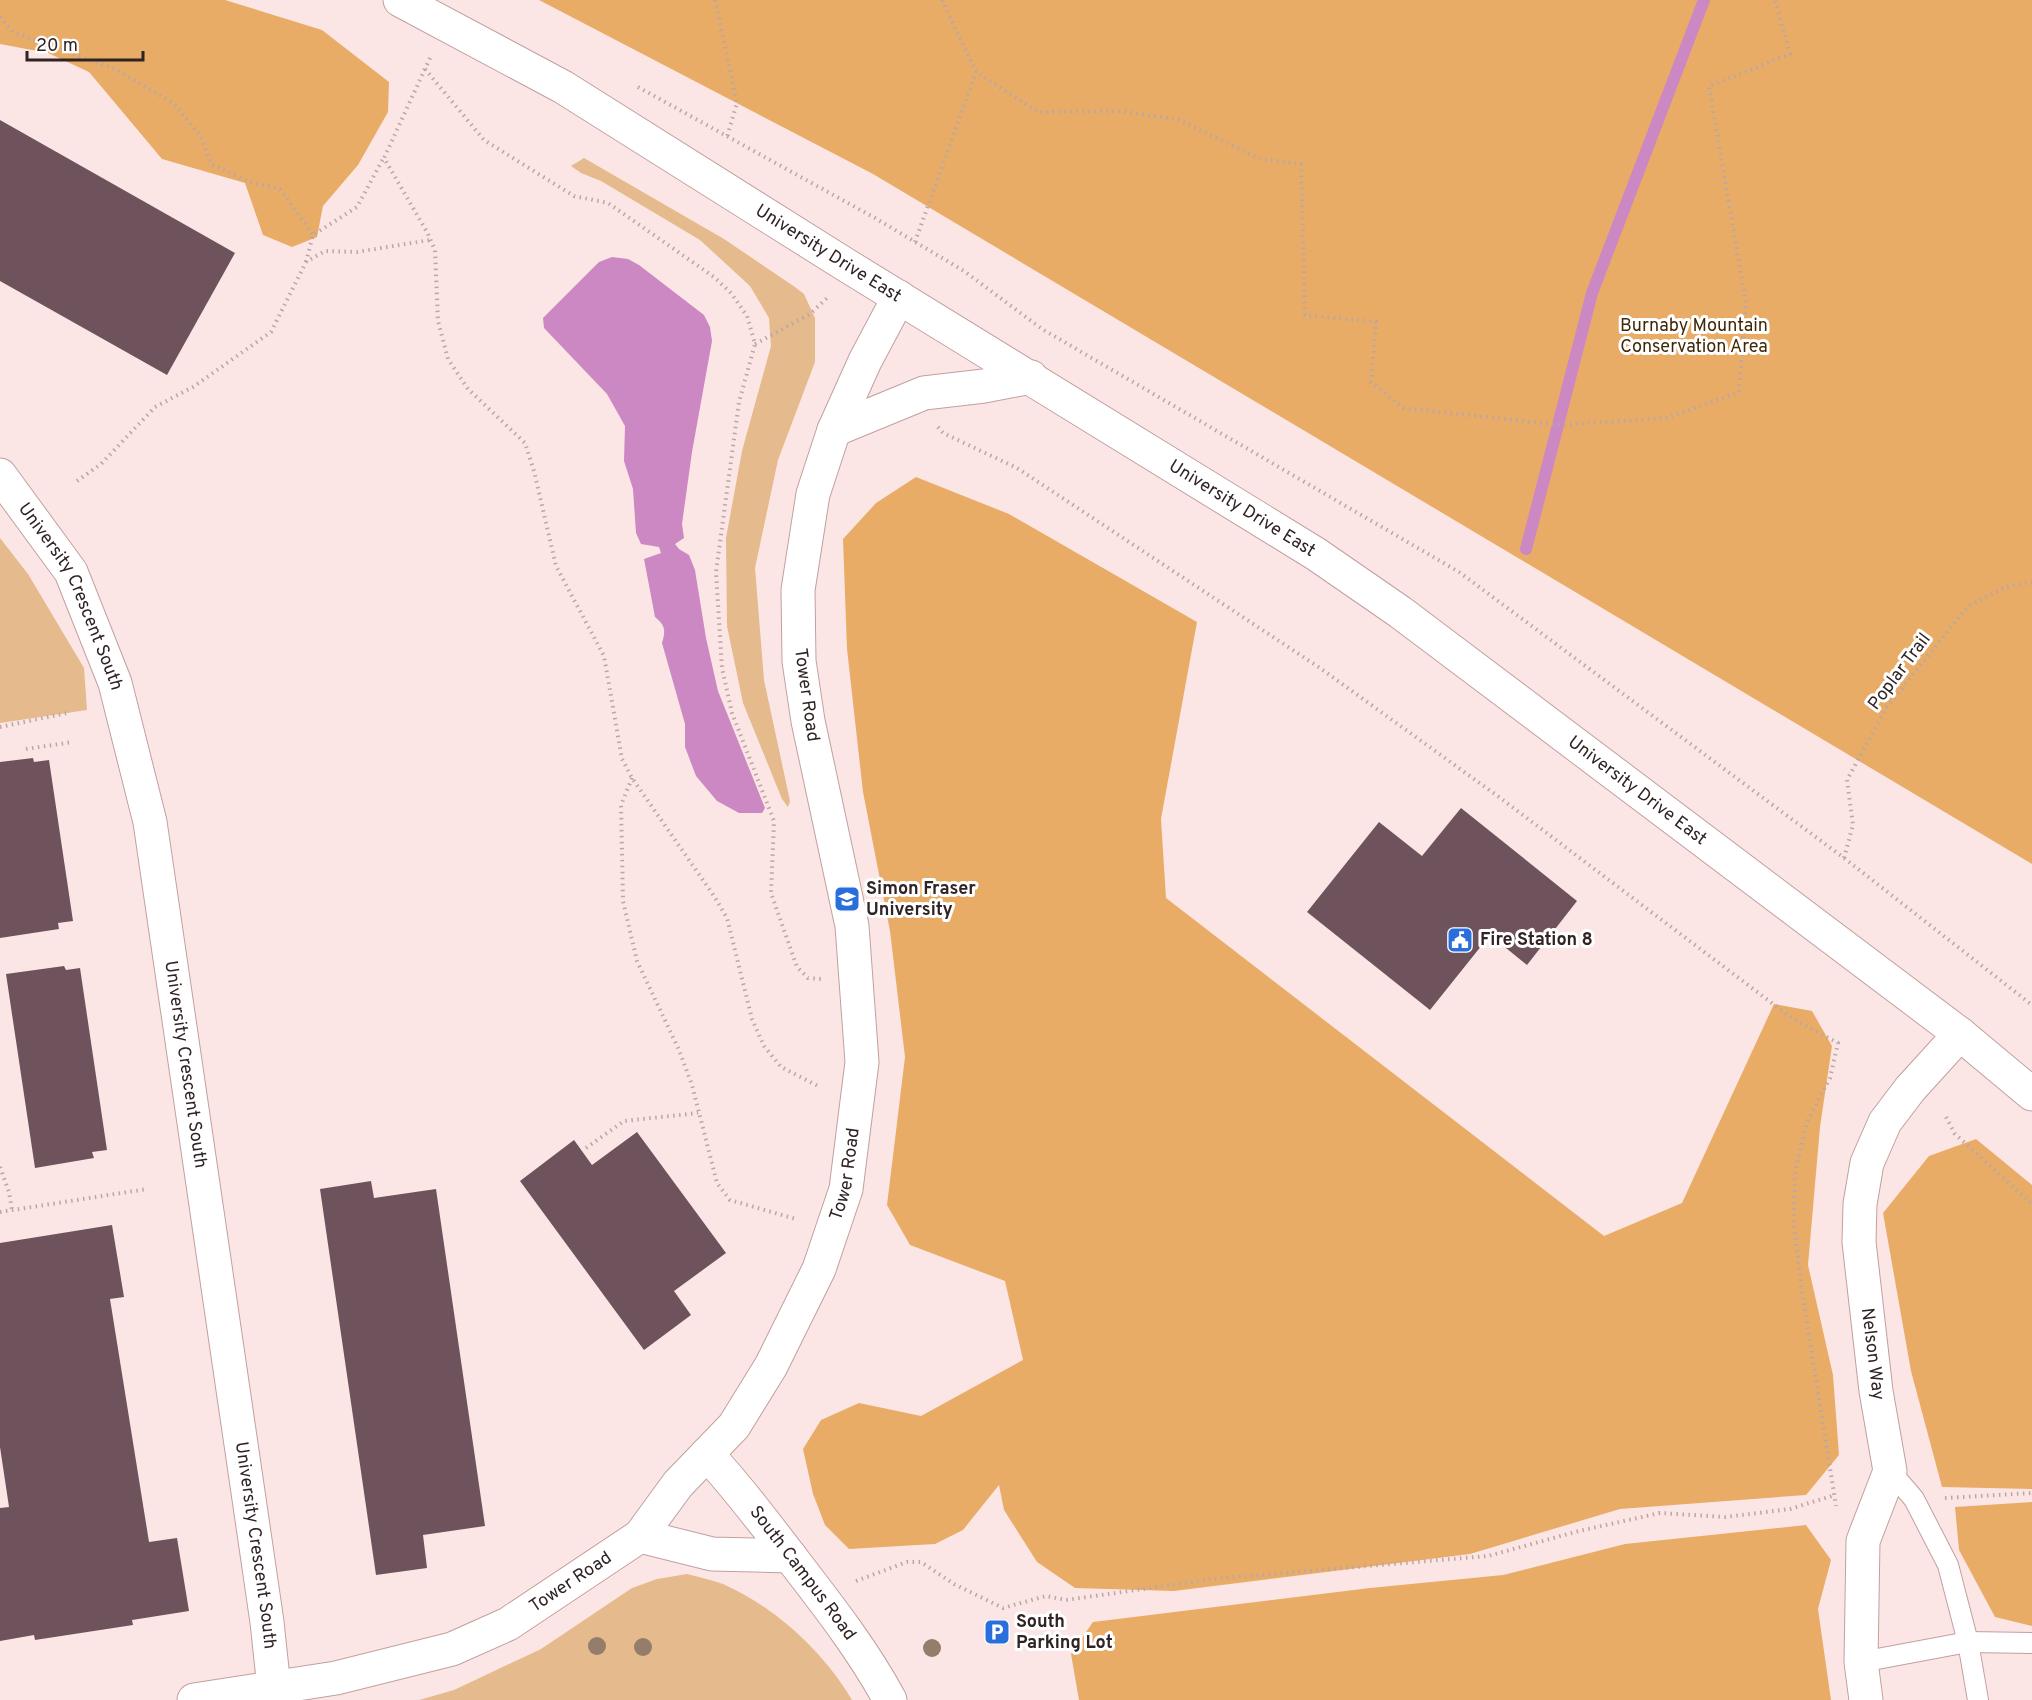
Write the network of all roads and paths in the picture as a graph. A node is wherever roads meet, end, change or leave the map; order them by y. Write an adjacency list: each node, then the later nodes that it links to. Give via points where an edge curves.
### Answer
1 (400, 0): 16 (street, University Drive East, via 563,87)
2 (715, 0): 10 (path, via 737,103)
3 (942, 0): 8 (path)
4 (1775, 0): 8 (path, via 1790,54 1709,86 1746,303 1739,392 1667,418 1558,425 1403,408 1371,382 1376,322 1305,315 1301,164 1260,159 1179,120 1121,111 1038,112)
5 (0, 16): 12 (path, via 13,32 115,69 173,103 200,135 212,165 253,183 279,189)
6 (432, 55): 7 (path)
7 (425, 69): 11 (path); 18 (path, via 484,140 574,196 608,203 714,277 747,316)
8 (976, 72): 14 (path)
9 (634, 85): 10 (path)
10 (727, 136): 14 (path)
11 (384, 158): 12 (path, via 357,207); 13 (path)
12 (313, 235): 15 (path)
13 (430, 240): 15 (path, via 357,252 326,251); 29 (path, via 435,250 438,321 448,359 468,389 525,443 556,566 604,656 622,759)
14 (915, 242): 30 (path, via 1042,329 1459,573)
15 (306, 262): 23 (path, via 271,332 194,387 155,407 101,464)
16 (899, 297): 19 (street, University Drive East); 21 (street, Tower Road)
17 (826, 298): 18 (path, via 810,314)
18 (755, 344): 31 (path, via 739,402 716,572 722,668 732,713 774,821 771,893 797,967 808,978)
19 (1031, 377): 21 (street, via 924,393); 33 (street, University Drive East, via 1316,554 1400,612)
20 (936, 423): 48 (path, via 943,433 1017,468 1320,668 1499,797 1793,1019 1838,1043 1830,1078 1807,1122 1795,1172 1794,1213 1802,1291)
21 (834, 430): 45 (street, Tower Road, via 807,526 798,590 799,661 852,926 862,1062 846,1189 819,1269 771,1366 734,1426)
22 (0, 475): 57 (street, University Crescent South, via 71,573 115,683 150,822)
23 (77, 481)
24 (2032, 582): 30 (path, Poplar Trail, via 2006,587 1968,606 1887,707 1847,780 1853,825)
25 (67, 712): 26 (path)
26 (0, 727)
27 (73, 742): 28 (path)
28 (26, 749)
29 (632, 778): 34 (path, via 727,918 752,1019 764,1046 781,1067); 36 (path, via 621,805 623,901 637,961 679,1050)
30 (1844, 858): 32 (path)
31 (826, 979)
32 (2032, 1005)
33 (1960, 1034): 35 (street, University Drive East); 46 (street, Nelson Way, via 1885,1122 1867,1163 1860,1204 1859,1242 1876,1391)
34 (818, 1086)
35 (2032, 1094)
36 (698, 1113): 38 (path, via 624,1121); 44 (path, via 717,1183 730,1200)
37 (1946, 1117): 41 (path, via 1955,1134)
38 (586, 1148)
39 (0, 1167): 42 (path)
40 (147, 1189): 42 (path)
41 (2032, 1204)
42 (12, 1210): 43 (path)
43 (0, 1212)
44 (796, 1219)
45 (707, 1454): 51 (street, Tower Road, via 678,1484); 52 (street, South Campus Road, via 742,1492)
46 (1890, 1471): 49 (lane); 56 (street, via 1863,1541)
47 (2032, 1493): 49 (path)
48 (1835, 1495): 50 (path); 53 (path, via 1790,1509 1725,1517 1660,1513 1488,1556 1213,1579 1065,1600 1047,1596 1003,1608 954,1584 921,1562 907,1562)
49 (1914, 1499): 54 (lane, via 1948,1565)
50 (1838, 1516)
51 (640, 1536): 52 (street, via 712,1554); 57 (street, Tower Road, via 508,1624 452,1649 336,1678)
52 (790, 1556): 59 (street, South Campus Road)
53 (848, 1584)
54 (1968, 1642): 55 (lane); 56 (lane); 61 (lane)
55 (2032, 1643)
56 (1861, 1662): 60 (street)
57 (274, 1688): 58 (street, Tower Road)
58 (194, 1700)
59 (890, 1700)
60 (1866, 1700)
61 (1978, 1700)

